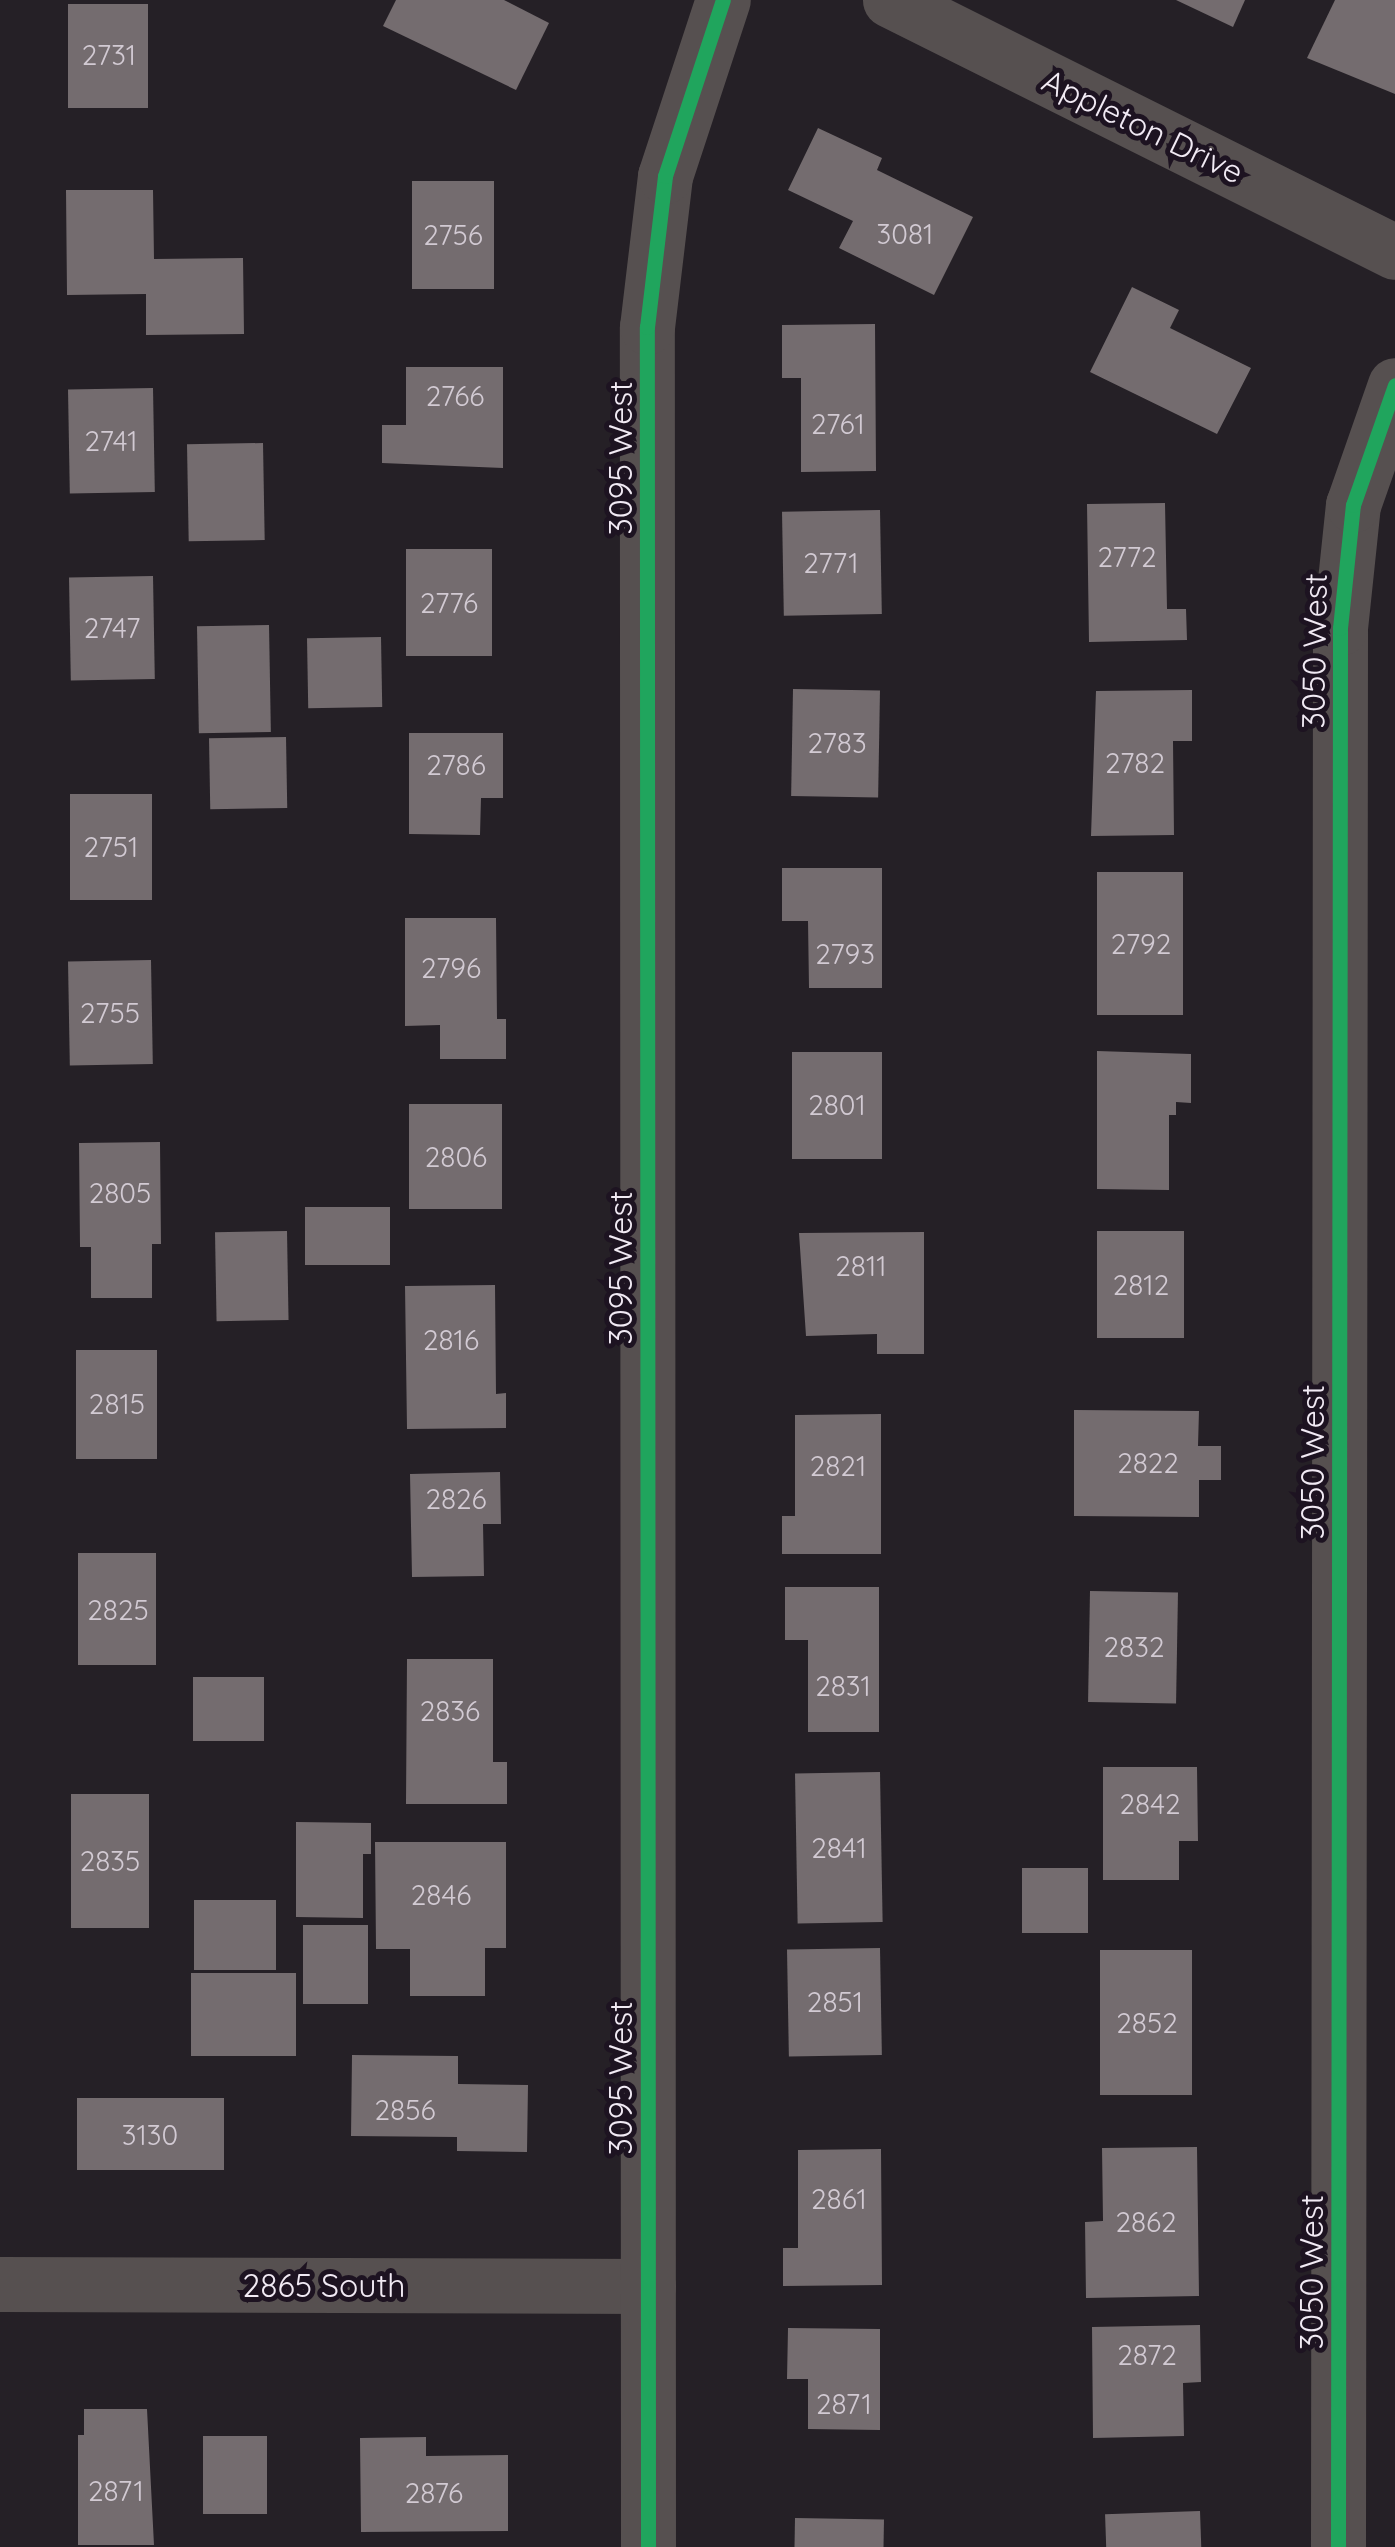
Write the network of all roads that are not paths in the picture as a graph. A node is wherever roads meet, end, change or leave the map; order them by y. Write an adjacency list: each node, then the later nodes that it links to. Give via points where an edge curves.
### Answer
1 (723, 0): 6 (street, 3095 West, via 666,176 647,327)
2 (890, 0): 3 (street, Appleton Drive)
3 (1395, 252)
4 (1395, 385): 8 (street, 3050 West, via 1353,505 1340,628)
5 (0, 2284): 6 (street, 2865 South)
6 (648, 2286): 7 (street, 3095 West)
7 (648, 2547)
8 (1338, 2547)

